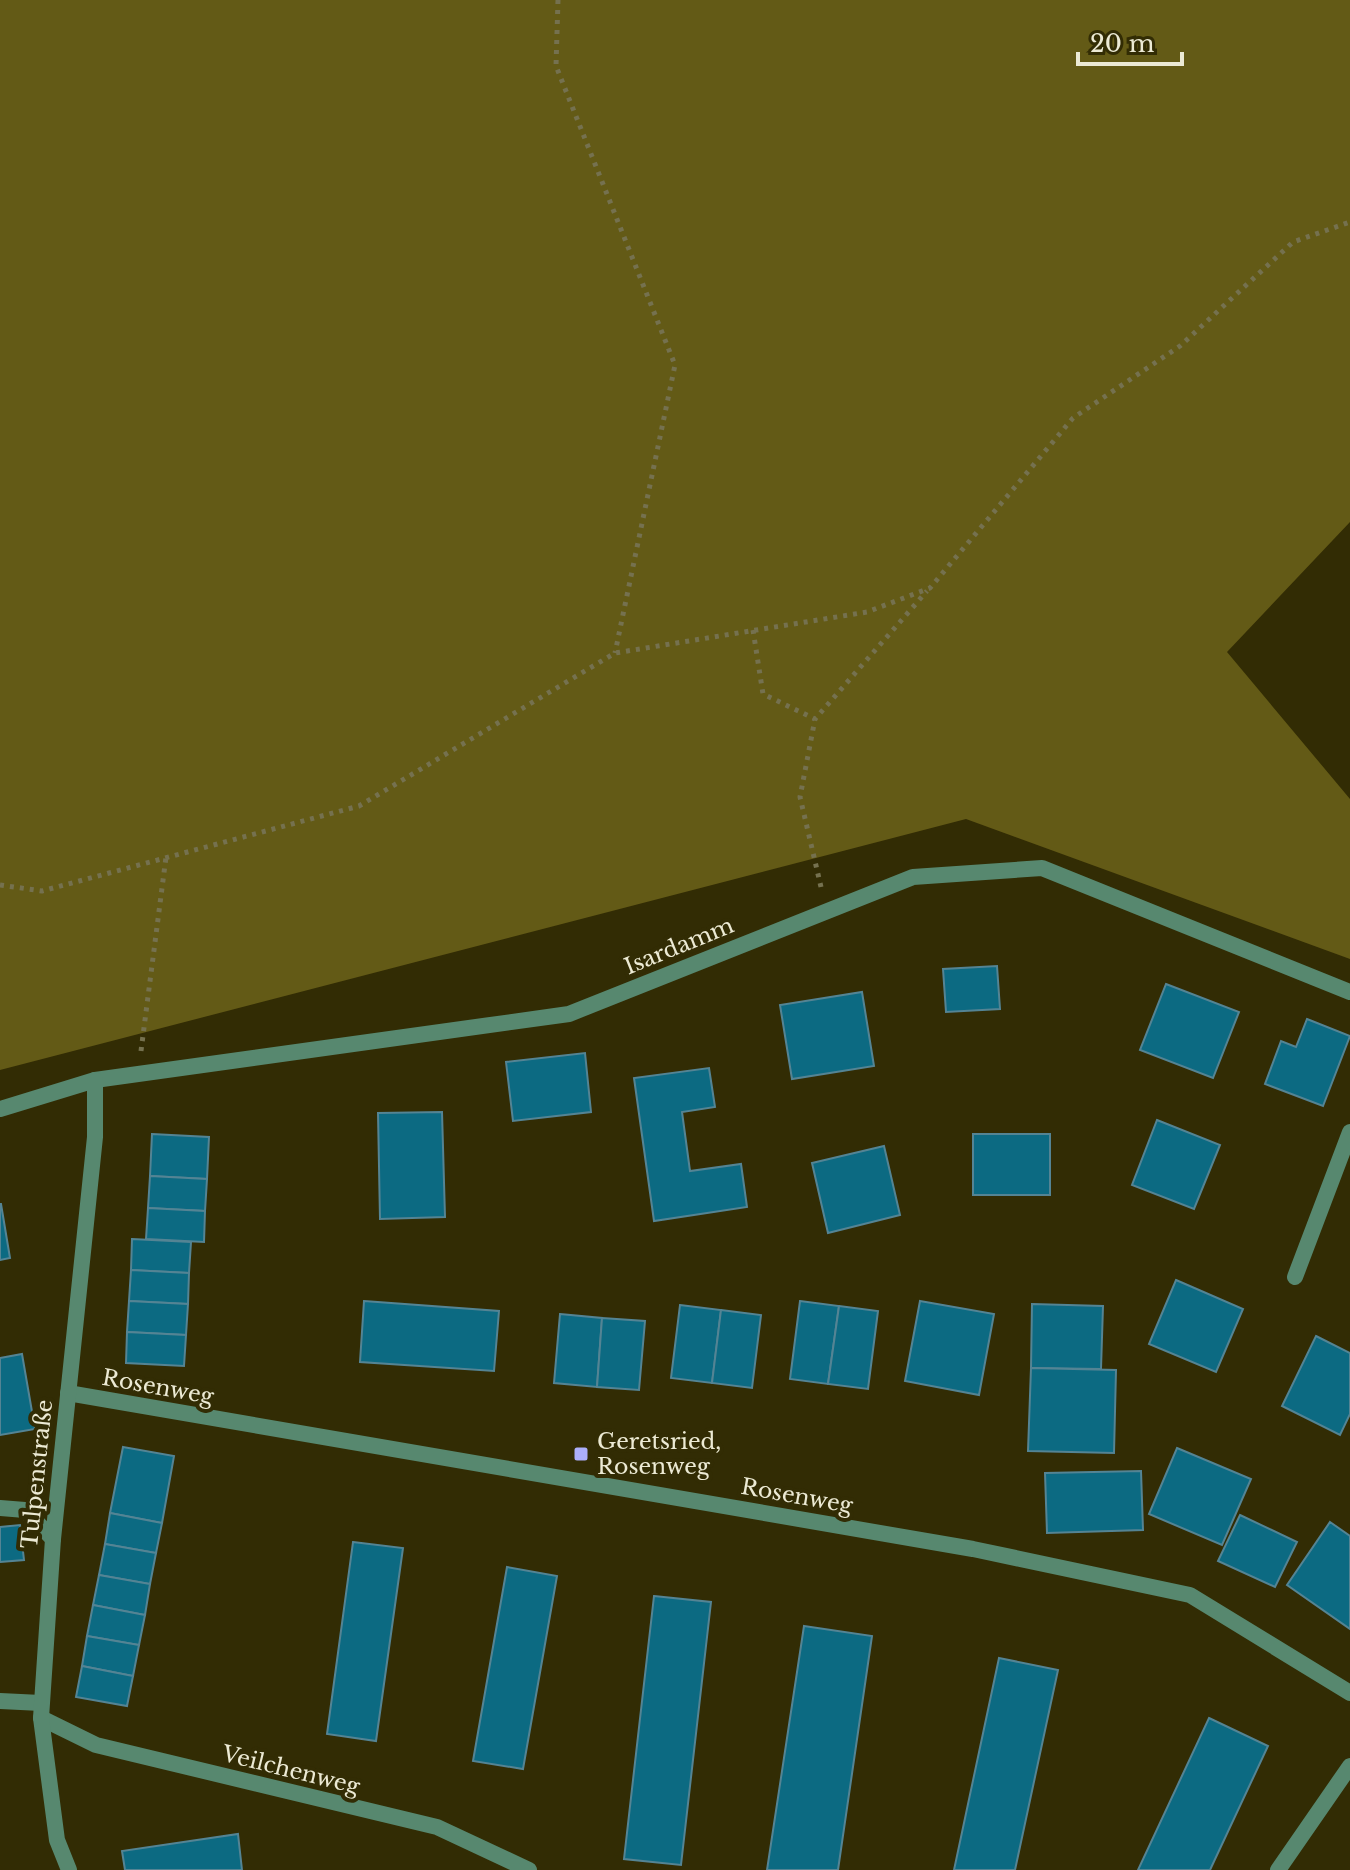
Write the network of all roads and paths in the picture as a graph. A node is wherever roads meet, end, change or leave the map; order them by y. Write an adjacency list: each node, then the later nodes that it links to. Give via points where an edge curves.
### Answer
1 (558, 0): 5 (path, via 556,66 675,365)
2 (1350, 222): 3 (path, via 1293,242 1180,346 1073,418)
3 (930, 588): 4 (path, via 867,612); 6 (path)
4 (753, 630): 5 (path); 6 (path, via 763,694)
5 (615, 653): 7 (path, via 359,806)
6 (815, 719): 9 (path, via 800,797)
7 (166, 857): 8 (path, via 42,891); 11 (path)
8 (0, 885)
9 (826, 912): 10 (street, Isardamm, via 913,877 1042,868); 11 (street, Isardamm, via 569,1014)
10 (1350, 992)
11 (138, 1075): 12 (street, Isardamm)
12 (95, 1080): 13 (street, Isardamm); 16 (street, Tulpenstraße, via 95,1137)
13 (0, 1109)
14 (1350, 1132): 15 (street)
15 (1295, 1277)
16 (68, 1393): 18 (street, Tulpenstraße); 19 (street, Rosenweg, via 973,1549 1190,1595)
17 (0, 1508): 18 (street, via 25,1510)
18 (53, 1539): 21 (street, Tulpenstraße)
19 (1350, 1693)
20 (0, 1701): 21 (street)
21 (41, 1711): 23 (street, Tulpenstraße, via 57,1840); 24 (street, Veilchenweg, via 96,1745 437,1827)
22 (1350, 1766): 25 (street)
23 (69, 1870)
24 (529, 1870)
25 (1278, 1870)

